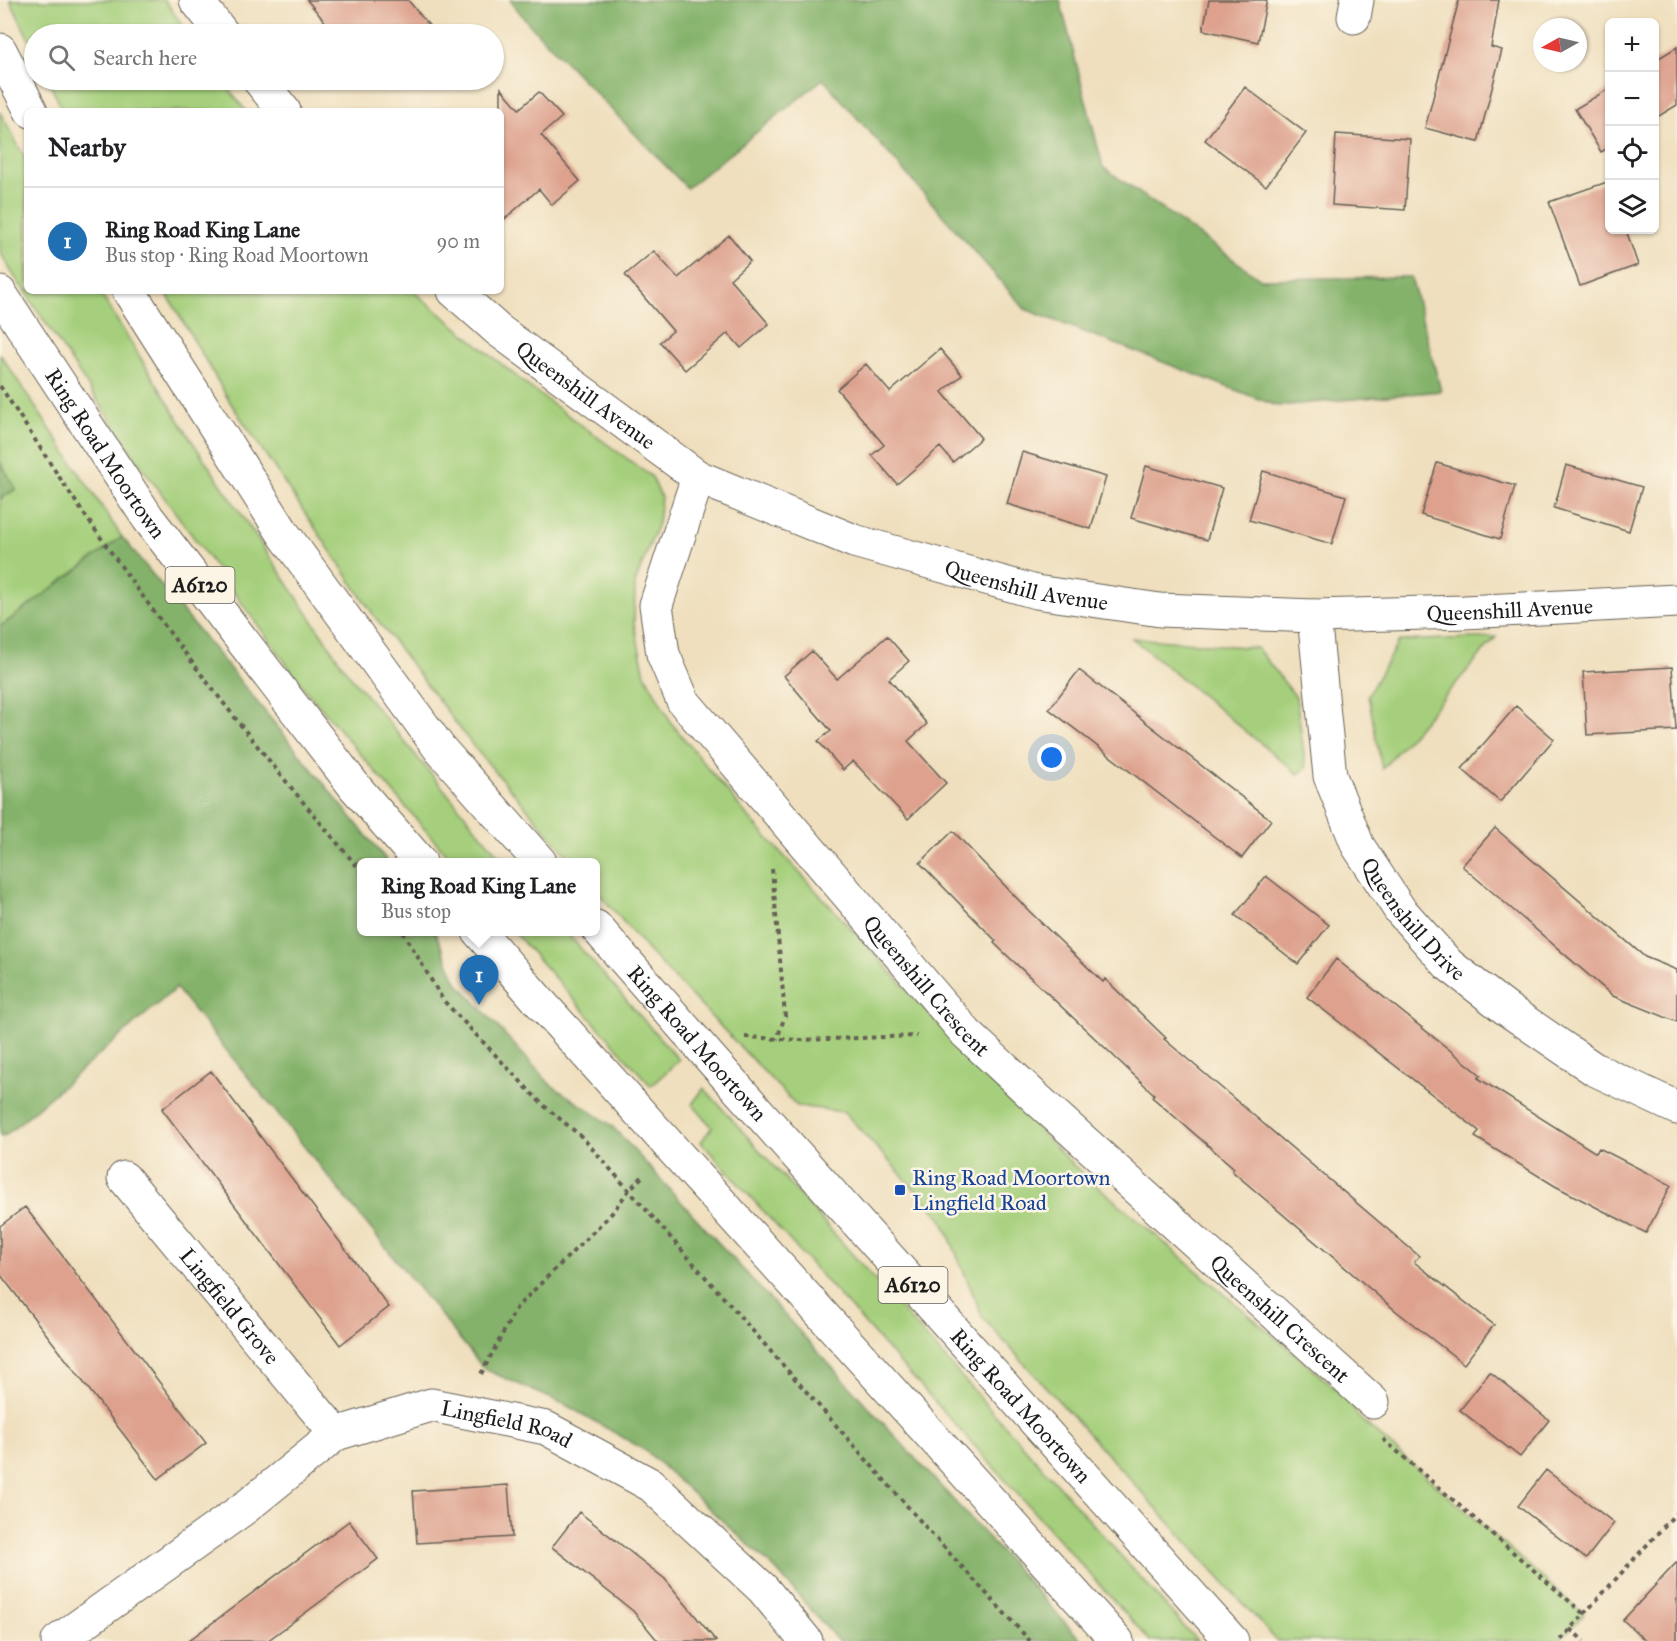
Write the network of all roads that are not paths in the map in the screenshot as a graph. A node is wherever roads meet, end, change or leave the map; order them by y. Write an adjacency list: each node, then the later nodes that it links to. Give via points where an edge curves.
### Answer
1 (196, 0): 2 (main road)
2 (216, 24)
3 (0, 50): 5 (main road)
4 (267, 90): 6 (main road)
5 (29, 108)
6 (282, 108)
7 (0, 293): 13 (main road, Ring Road Moortown / A6120, via 148,518 355,787)
8 (131, 294): 14 (main road, via 283,533 440,749)
9 (457, 294): 10 (main road, Queenshill Avenue, via 498,330)
10 (698, 477): 12 (main road, Queenshill Avenue, via 854,541 1036,592 1160,610); 19 (main road, Queenshill Crescent, via 656,605 663,654 683,701 966,1033)
11 (1677, 601): 12 (main road, Queenshill Avenue)
12 (1314, 616): 17 (main road, Queenshill Drive, via 1330,776 1358,846 1400,910 1449,965 1505,1008 1594,1069)
13 (417, 858)
14 (536, 858)
15 (600, 932): 24 (main road, Ring Road Moortown / A6120)
16 (483, 936): 23 (main road)
17 (1677, 1108)
18 (124, 1178): 20 (main road, Lingfield Grove)
19 (1373, 1402)
20 (336, 1434): 21 (main road, Lingfield Road, via 246,1507); 22 (main road, Lingfield Road, via 431,1405 546,1428 651,1485 762,1588)
21 (58, 1641)
22 (806, 1641)
23 (1116, 1641)
24 (1232, 1641)

